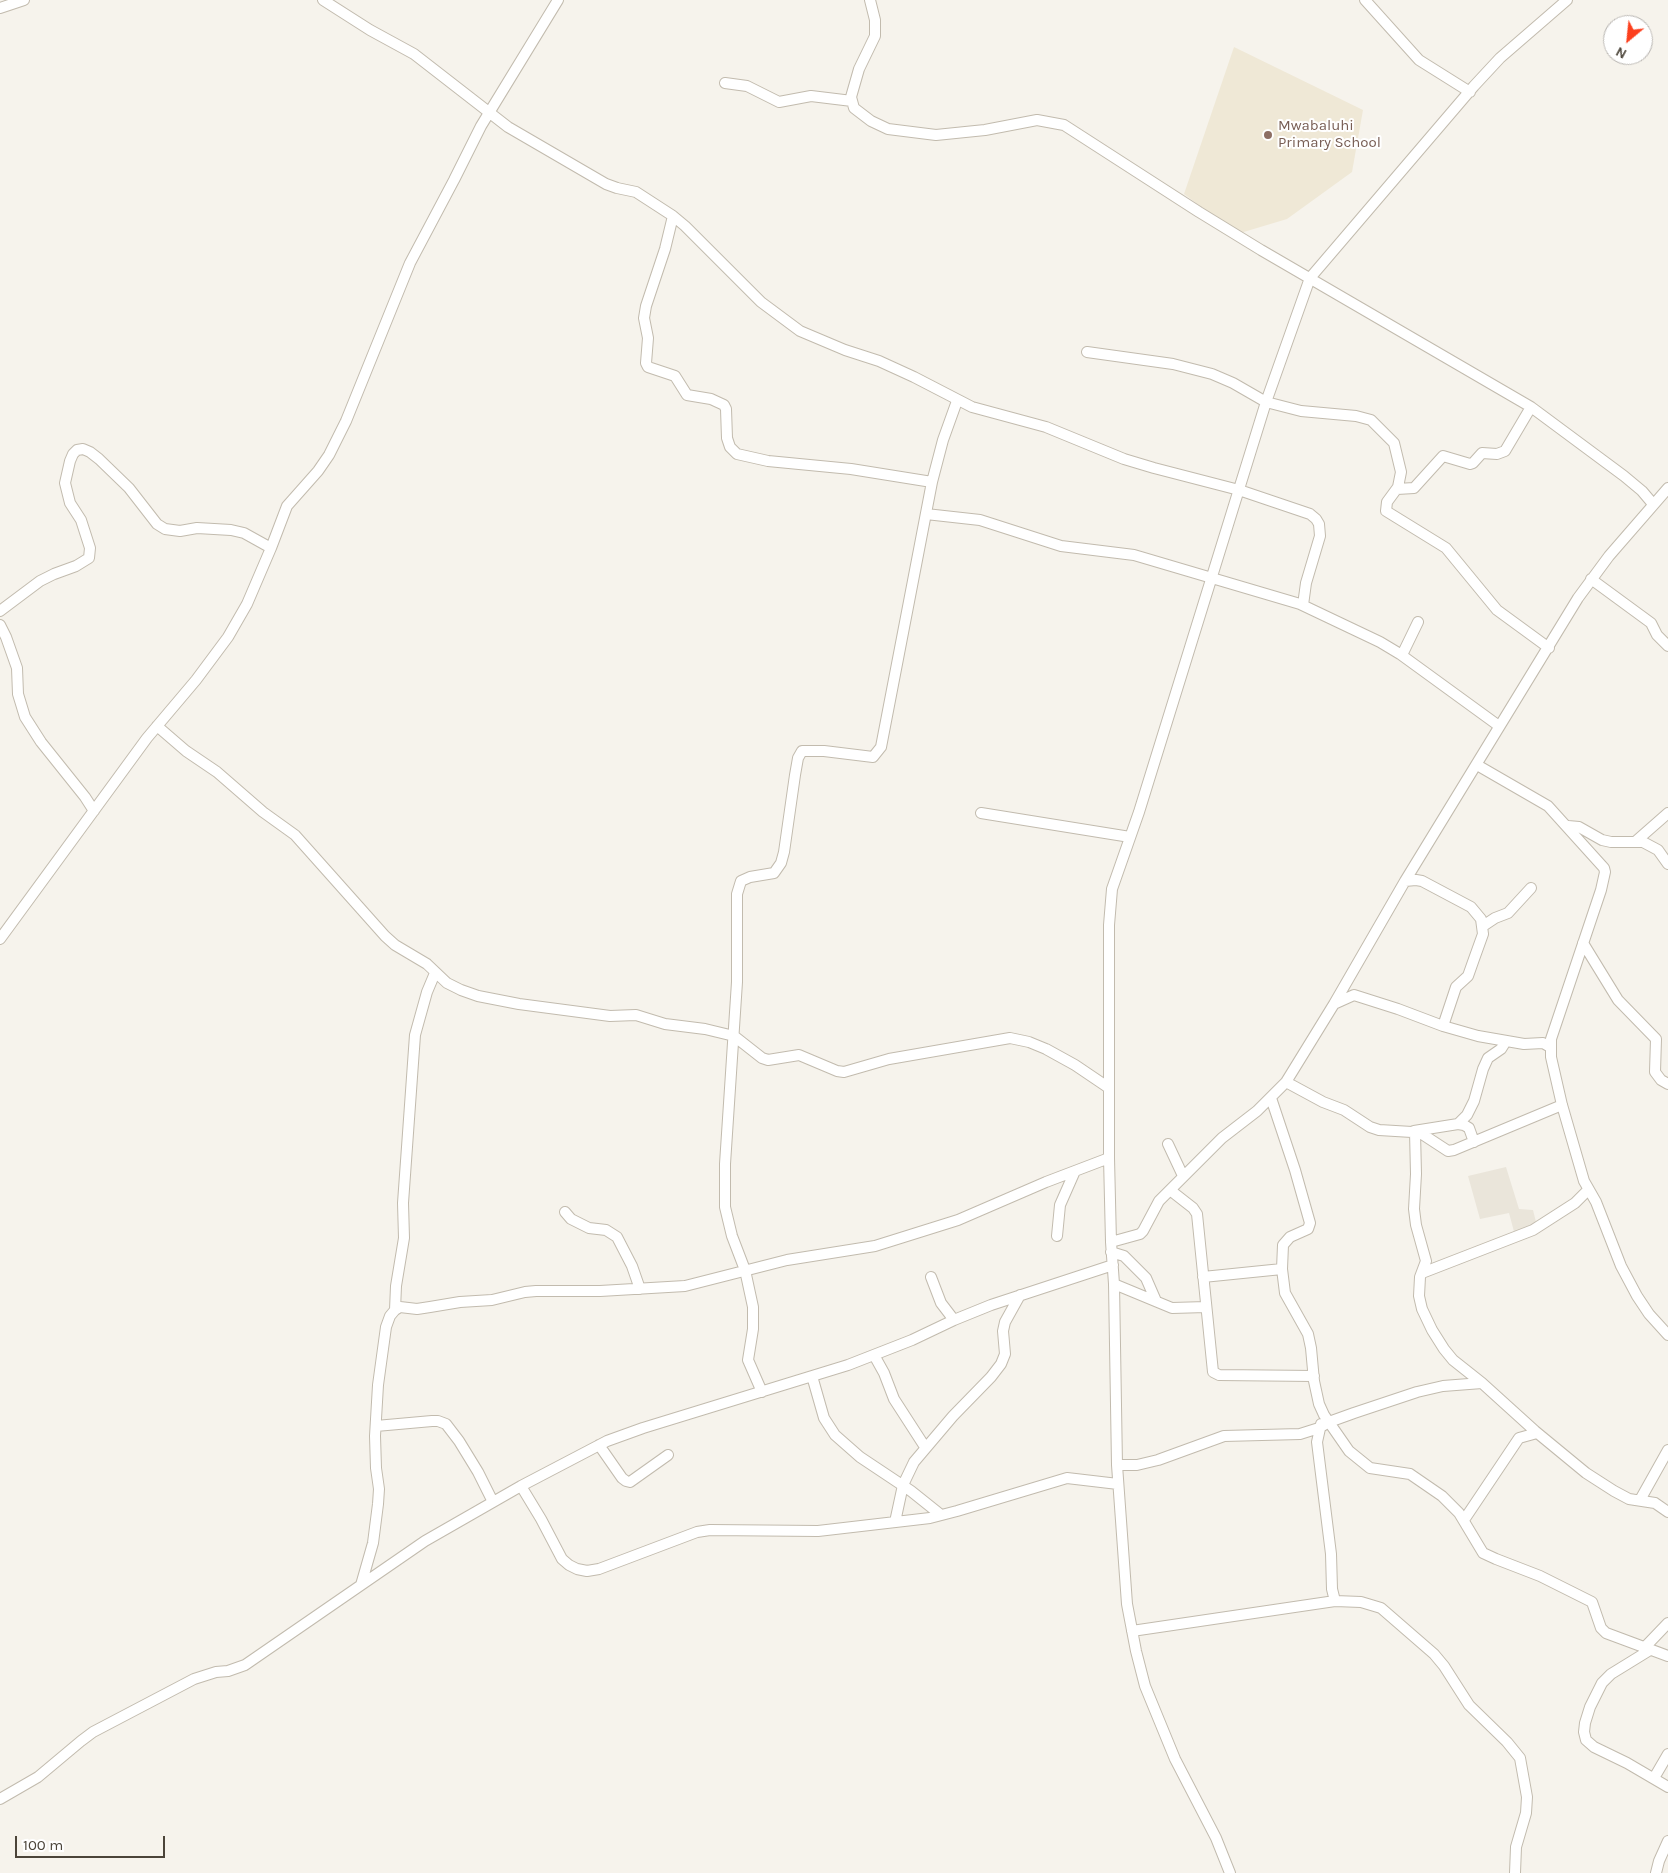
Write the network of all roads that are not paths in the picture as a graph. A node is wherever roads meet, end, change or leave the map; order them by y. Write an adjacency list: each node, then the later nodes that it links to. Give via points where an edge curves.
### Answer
1 (24, 0): 7 (street)
2 (323, 0): 11 (street, via 414,54)
3 (558, 0): 11 (street)
4 (870, 0): 10 (street, via 875,36 853,84)
5 (1365, 0): 9 (street, via 1419,60)
6 (1567, 0): 9 (street, via 1500,58)
7 (0, 8)
8 (725, 82): 10 (street, via 747,86 779,102 811,96)
9 (1470, 92): 13 (street)
10 (852, 101): 13 (street, via 860,114 881,126 915,133 985,130 1037,120 1064,125 1199,212)
11 (489, 114): 12 (street, via 606,184 636,192); 24 (street, via 410,263 338,438 318,471 287,506)
12 (672, 216): 15 (street, via 761,302 788,323 810,336 906,373); 18 (street, via 644,318 648,367 675,376 687,395 724,405 730,447 738,454 768,461 851,469)
13 (1310, 278): 16 (street); 17 (street)
14 (1086, 352): 16 (street, via 1173,364 1212,374)
15 (958, 400): 18 (street); 21 (street, via 986,412 1046,427 1148,466)
16 (1266, 402): 20 (street, via 1301,411 1371,420 1394,443 1401,472); 21 (street)
17 (1531, 407): 20 (street, via 1505,451 1482,452 1470,464 1443,456 1418,485 1411,489); 22 (street, via 1624,476)
18 (932, 482): 23 (street)
19 (1668, 488): 22 (street)
20 (1397, 489): 32 (street, via 1387,502 1386,511 1446,548 1497,610)
21 (1239, 490): 25 (street); 27 (street, via 1310,514 1319,524 1320,536)
22 (1653, 504): 26 (street)
23 (926, 514): 25 (street, via 980,520 1060,546 1134,555); 56 (street, via 881,747 873,757 802,751 798,758 781,863 774,872 741,881 737,894)
24 (271, 548): 28 (street, via 244,533 231,530 165,529 99,459 83,449 77,450 70,461 65,483 70,503 81,520 90,548 89,558 40,581); 34 (street, via 247,604 228,637)
25 (1211, 579): 27 (street); 41 (street)
26 (1591, 579): 31 (street, via 1651,623); 32 (street)
27 (1303, 605): 33 (street)
28 (0, 610)
29 (1418, 622): 33 (street)
30 (0, 625): 37 (street, via 17,668 18,694 25,717)
31 (1668, 646)
32 (1549, 648): 35 (street)
33 (1402, 655): 35 (street)
34 (157, 726): 37 (street); 51 (street, via 295,835 385,936)
35 (1499, 726): 36 (street)
36 (1477, 765): 40 (street, via 1548,806); 43 (street)
37 (94, 811): 49 (street)
38 (981, 812): 41 (street)
39 (1668, 813): 42 (street)
40 (1568, 826): 42 (street, via 1579,827 1602,840); 50 (street, via 1602,864 1605,872)
41 (1130, 837): 61 (street, via 1114,879 1110,906)
42 (1636, 842): 44 (street, via 1651,845)
43 (1416, 863): 45 (street); 46 (street)
44 (1668, 864)
45 (1405, 881): 46 (street); 52 (street)
46 (1422, 882): 48 (street, via 1470,907)
47 (1531, 888): 48 (street, via 1508,913)
48 (1483, 926): 55 (street, via 1468,976 1456,987)
49 (0, 938)
50 (1583, 943): 58 (street); 60 (street, via 1614,995 1656,1039 1655,1072)
51 (435, 973): 56 (street, via 461,990 496,1000 610,1016 636,1015 665,1024); 87 (street, via 415,1035 404,1238)
52 (1348, 981): 53 (street); 54 (street)
53 (1354, 995): 54 (street); 55 (street)
54 (1334, 1004): 59 (street)
55 (1443, 1026): 57 (street)
56 (734, 1036): 61 (street, via 768,1060 799,1055 844,1072 888,1059 1010,1038 1046,1049); 78 (street, via 724,1164 725,1207)
57 (1506, 1041): 58 (street, via 1542,1043); 64 (street, via 1488,1058 1474,1101)
58 (1550, 1047): 63 (street, via 1553,1074)
59 (1286, 1082): 62 (street); 65 (street, via 1344,1110 1370,1127)
60 (1668, 1084)
61 (1109, 1088): 68 (street)
62 (1271, 1098): 70 (street, via 1222,1138); 77 (street, via 1310,1223 1308,1229 1285,1241)
63 (1562, 1105): 66 (street); 72 (street)
64 (1458, 1124): 65 (street); 66 (street, via 1468,1128)
65 (1413, 1132): 66 (street, via 1448,1151); 79 (street, via 1414,1209 1426,1261)
66 (1474, 1142)
67 (1168, 1144): 70 (street)
68 (1109, 1158): 69 (street); 75 (street)
69 (1075, 1171): 74 (street, via 1060,1205); 78 (street, via 974,1214 891,1242)
70 (1183, 1176): 71 (street)
71 (1170, 1190): 75 (street, via 1159,1201 1140,1234); 81 (street, via 1197,1214)
72 (1588, 1190): 79 (street, via 1575,1203 1534,1230); 90 (street, via 1637,1296)
73 (565, 1212): 83 (street, via 589,1228 606,1230 617,1237)
74 (1057, 1236)
75 (1111, 1247): 76 (street); 85 (street, via 1146,1278)
76 (1113, 1265): 82 (street); 84 (street)
77 (1282, 1269): 81 (street); 94 (street, via 1285,1293 1308,1334)
78 (745, 1270): 83 (street, via 684,1286); 96 (street, via 754,1315 748,1360)
79 (1422, 1273): 95 (street, via 1419,1296 1432,1330 1453,1360)
80 (931, 1277): 88 (street, via 941,1303)
81 (1203, 1277): 86 (street)
82 (1114, 1284): 85 (street); 105 (street)
83 (640, 1289): 87 (street, via 536,1291 492,1300)
84 (1020, 1295): 88 (street); 102 (street, via 1005,1322 1005,1354 1001,1364)
85 (1156, 1302): 86 (street, via 1172,1308)
86 (1206, 1307): 94 (street, via 1211,1369 1215,1374)
87 (395, 1310): 98 (street, via 386,1327)
88 (954, 1320): 92 (street)
89 (1668, 1321): 90 (street)
90 (1657, 1324): 91 (street)
91 (1668, 1335)
92 (874, 1355): 93 (street); 102 (street, via 894,1399)
93 (812, 1376): 96 (street); 107 (street, via 824,1418 835,1435 860,1457)
94 (1314, 1376): 97 (street, via 1319,1404)
95 (1482, 1383): 97 (street, via 1417,1392); 100 (street)
96 (762, 1392): 101 (street, via 643,1428)
97 (1327, 1419): 99 (street); 113 (street, via 1362,1463 1375,1470 1410,1474 1442,1496)
98 (376, 1426): 110 (street, via 432,1421 446,1424 478,1472); 115 (street, via 378,1504 373,1543)
99 (1319, 1428): 105 (street, via 1300,1434 1224,1436 1158,1460); 116 (street, via 1317,1442)
100 (1537, 1433): 109 (street, via 1586,1473 1614,1491); 113 (street, via 1520,1438)
101 (599, 1445): 104 (street, via 626,1482); 108 (street)
102 (925, 1447): 107 (street)
103 (1668, 1450): 109 (street)
104 (668, 1455)
105 (1117, 1466): 106 (street)
106 (1118, 1484): 112 (street, via 1067,1478); 118 (street)
107 (903, 1485): 112 (street); 114 (street)
108 (521, 1486): 110 (street); 114 (street, via 562,1559 569,1566 587,1570 598,1569 697,1532 818,1531)
109 (1640, 1500): 111 (street, via 1655,1503)
110 (493, 1502): 115 (street, via 426,1541)
111 (1668, 1512)
112 (941, 1515): 114 (street)
113 (1464, 1520): 119 (street, via 1483,1553 1587,1598 1595,1607 1601,1628 1606,1633)
114 (895, 1522)
115 (361, 1585): 124 (street, via 246,1665 194,1679 93,1732 38,1777)
116 (1335, 1601): 118 (street); 127 (street, via 1371,1604 1390,1614 1439,1660 1469,1705 1516,1752 1523,1766 1527,1797 1516,1847)
117 (1668, 1623): 119 (street)
118 (1132, 1631): 126 (street, via 1145,1686 1174,1760 1216,1838)
119 (1647, 1648): 120 (street); 122 (street, via 1602,1682 1590,1707 1584,1732 1586,1740 1594,1747)
120 (1668, 1656)
121 (1668, 1754): 122 (street)
122 (1654, 1778): 123 (street)
123 (1668, 1787)
124 (0, 1799)
125 (1668, 1841): 128 (street)
126 (1230, 1873)
127 (1515, 1873)
128 (1656, 1873)

